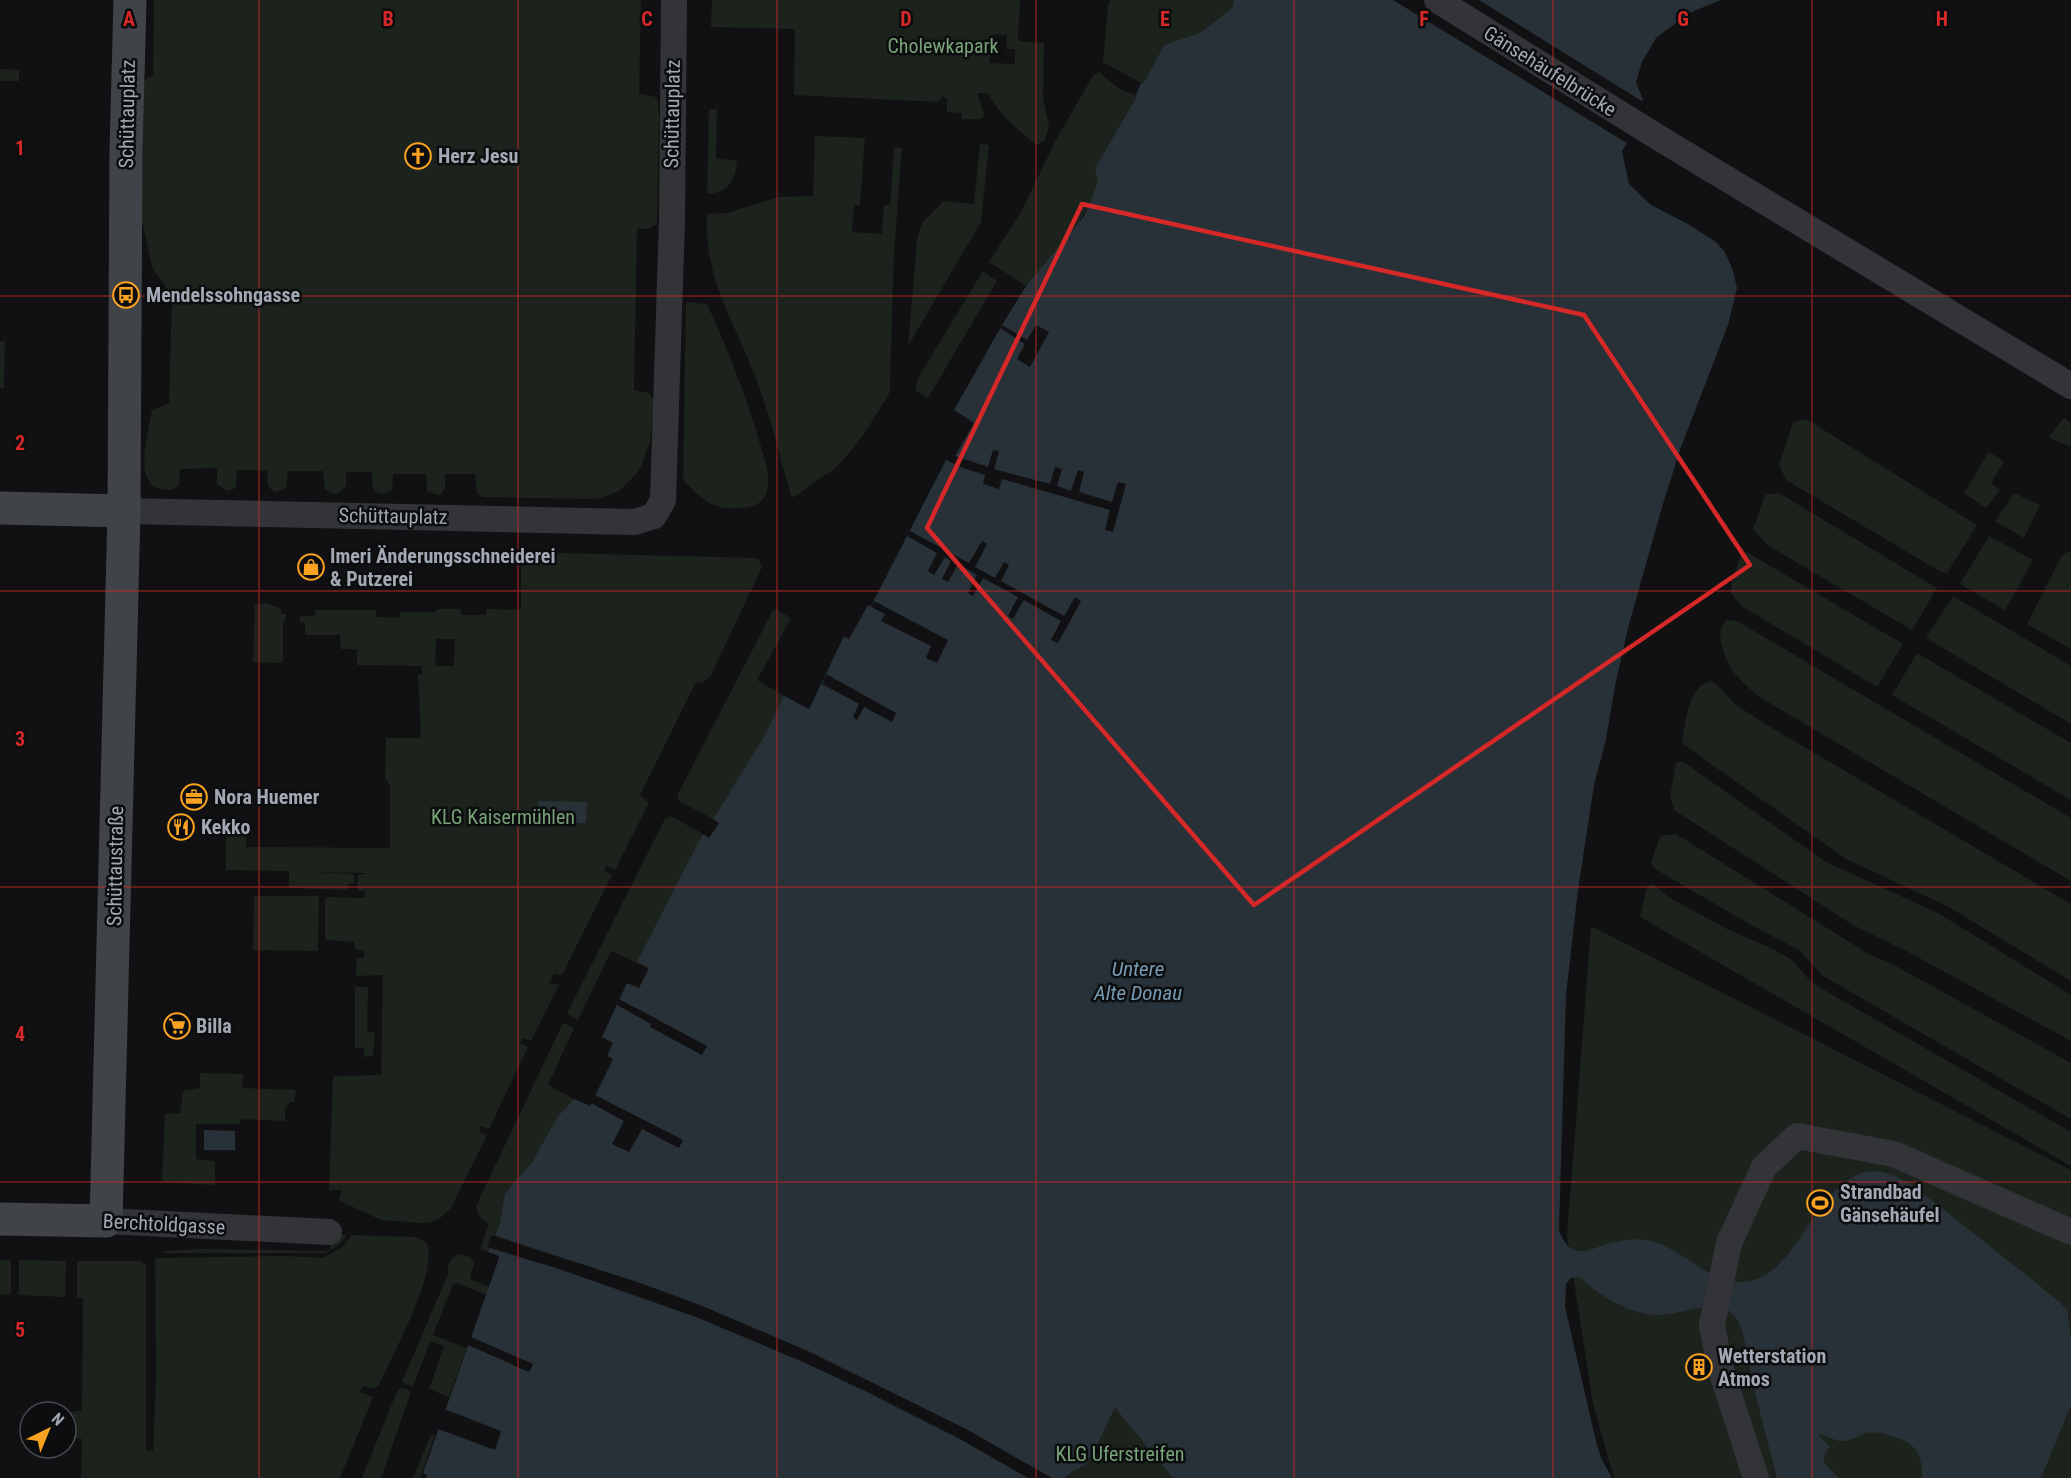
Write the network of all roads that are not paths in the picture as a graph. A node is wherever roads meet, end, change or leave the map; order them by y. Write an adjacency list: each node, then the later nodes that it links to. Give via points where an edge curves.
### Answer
1 (130, 0): 6 (street, Schüttauplatz)
2 (674, 0): 6 (street, Schüttauplatz, via 663,500 654,516 634,522)
3 (1437, 0): 4 (street, Gänsehäufelbrücke)
4 (2071, 386)
5 (0, 508): 6 (street)
6 (124, 511): 8 (street, Schüttaustraße)
7 (0, 1219): 8 (street, Berchtoldgasse)
8 (106, 1221): 9 (street, Berchtoldgasse)
9 (329, 1232)
10 (2071, 1232): 11 (street, via 1894,1154 1797,1136 1764,1167 1729,1243 1712,1325 1720,1367)
11 (1756, 1478)

